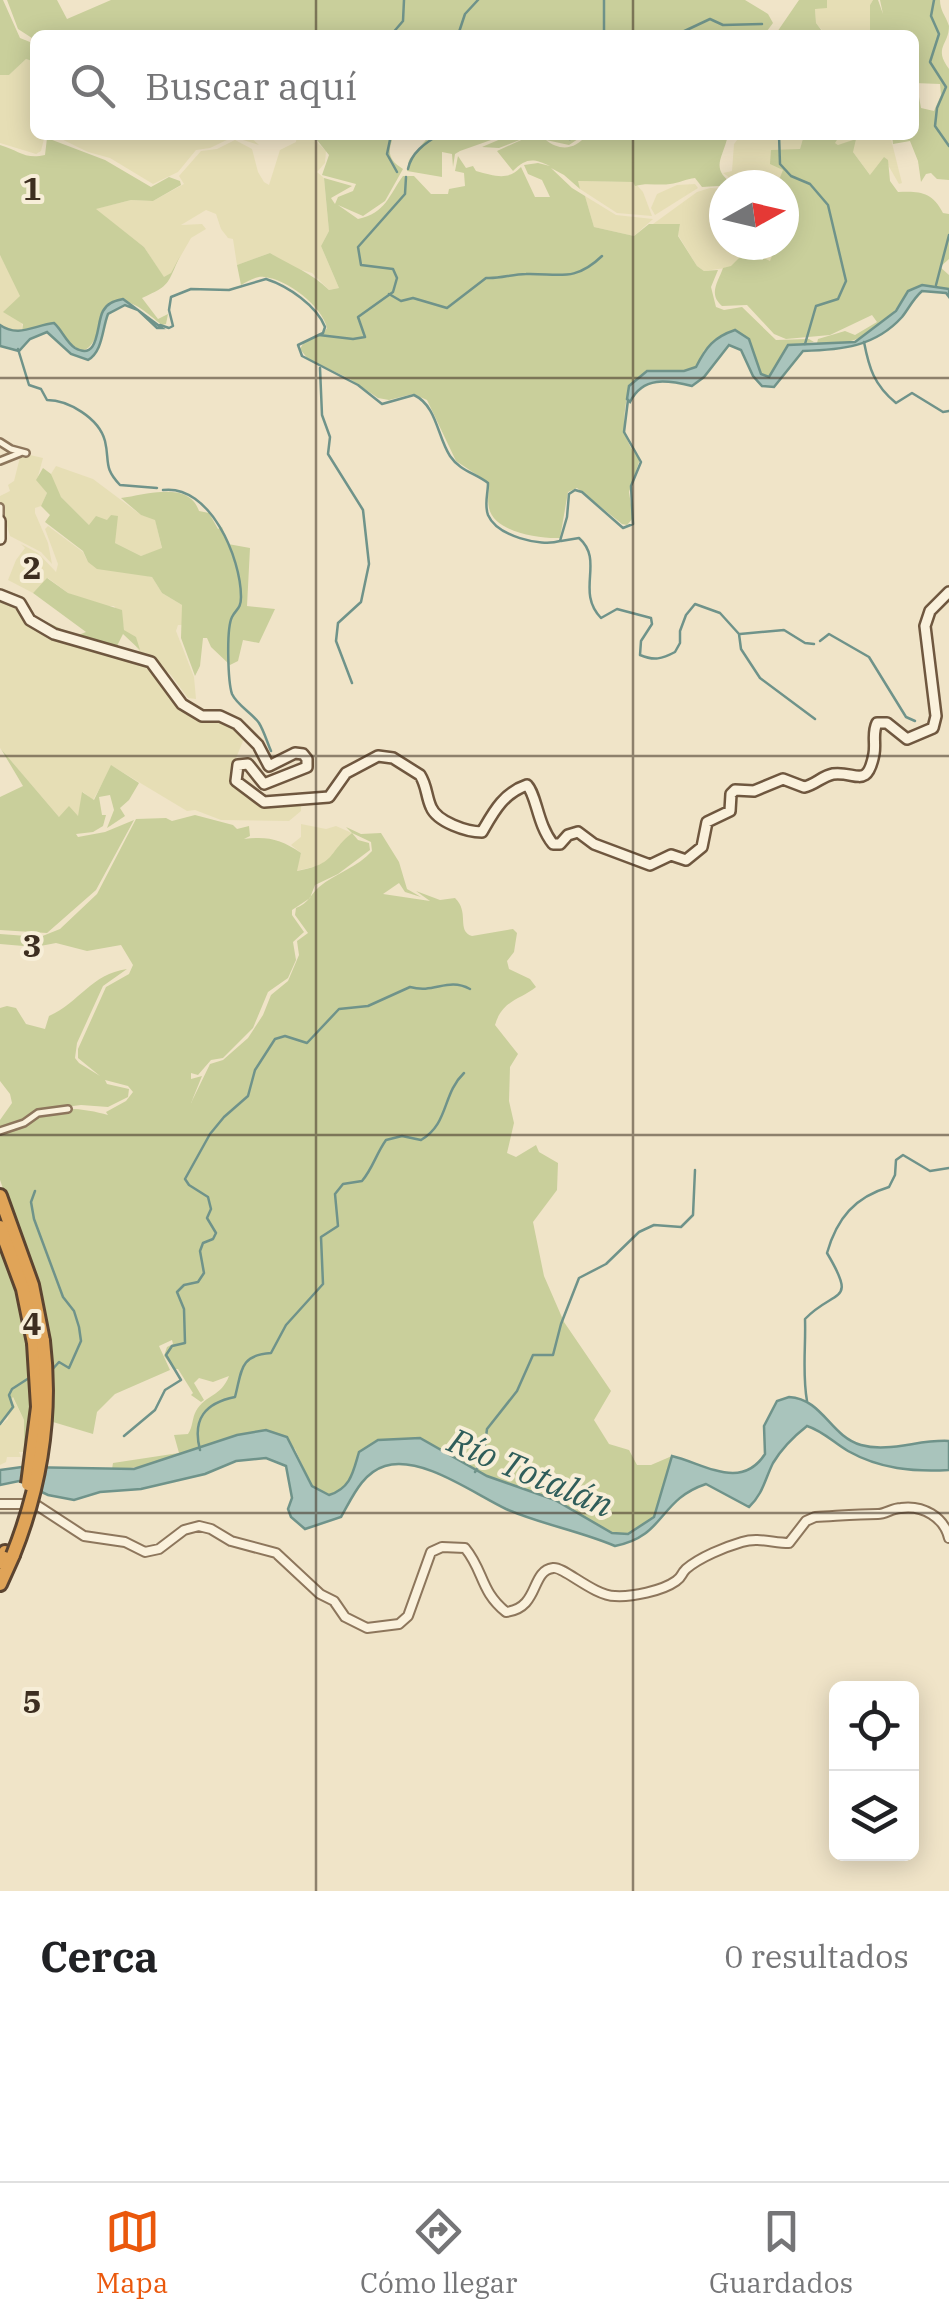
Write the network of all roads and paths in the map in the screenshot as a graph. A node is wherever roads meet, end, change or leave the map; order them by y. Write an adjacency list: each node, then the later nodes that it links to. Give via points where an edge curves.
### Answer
1 (0, 442): 2 (street, via 26,452)
2 (0, 461)
3 (0, 507): 4 (street)
4 (0, 519): 5 (main road)
5 (0, 540)
6 (949, 592): 7 (main road, via 925,626 933,728 907,739 877,723 869,772 860,777 828,775 804,787 783,779 734,790 730,811 707,822 699,850 686,860 670,855 650,865 578,832 553,844 527,785 492,810 482,832 462,827 434,812 420,775 386,756 350,770 322,800 264,802 236,781 238,764 248,764 264,784 302,770 306,756 295,753 269,766 236,724 182,704 151,662 54,634 30,620 16,600)
7 (0, 595)
8 (68, 1109): 9 (street, via 38,1113)
9 (0, 1131)
10 (0, 1196): 12 (highway, via 32,1286)
11 (0, 1227): 12 (highway)
12 (39, 1342): 15 (highway, bridge, via 47,1374 44,1448 28,1519)
13 (0, 1504): 14 (street, via 36,1504 84,1536 145,1552 184,1530 211,1530 276,1553 345,1617 368,1628 399,1624 408,1616 432,1552 442,1547 465,1548 484,1588 506,1612 528,1603 551,1568 607,1595 628,1596 670,1584 698,1561 742,1542 789,1543 814,1516 923,1511 934,1514)
14 (949, 1538)
15 (6, 1556): 16 (highway)
16 (0, 1584)

